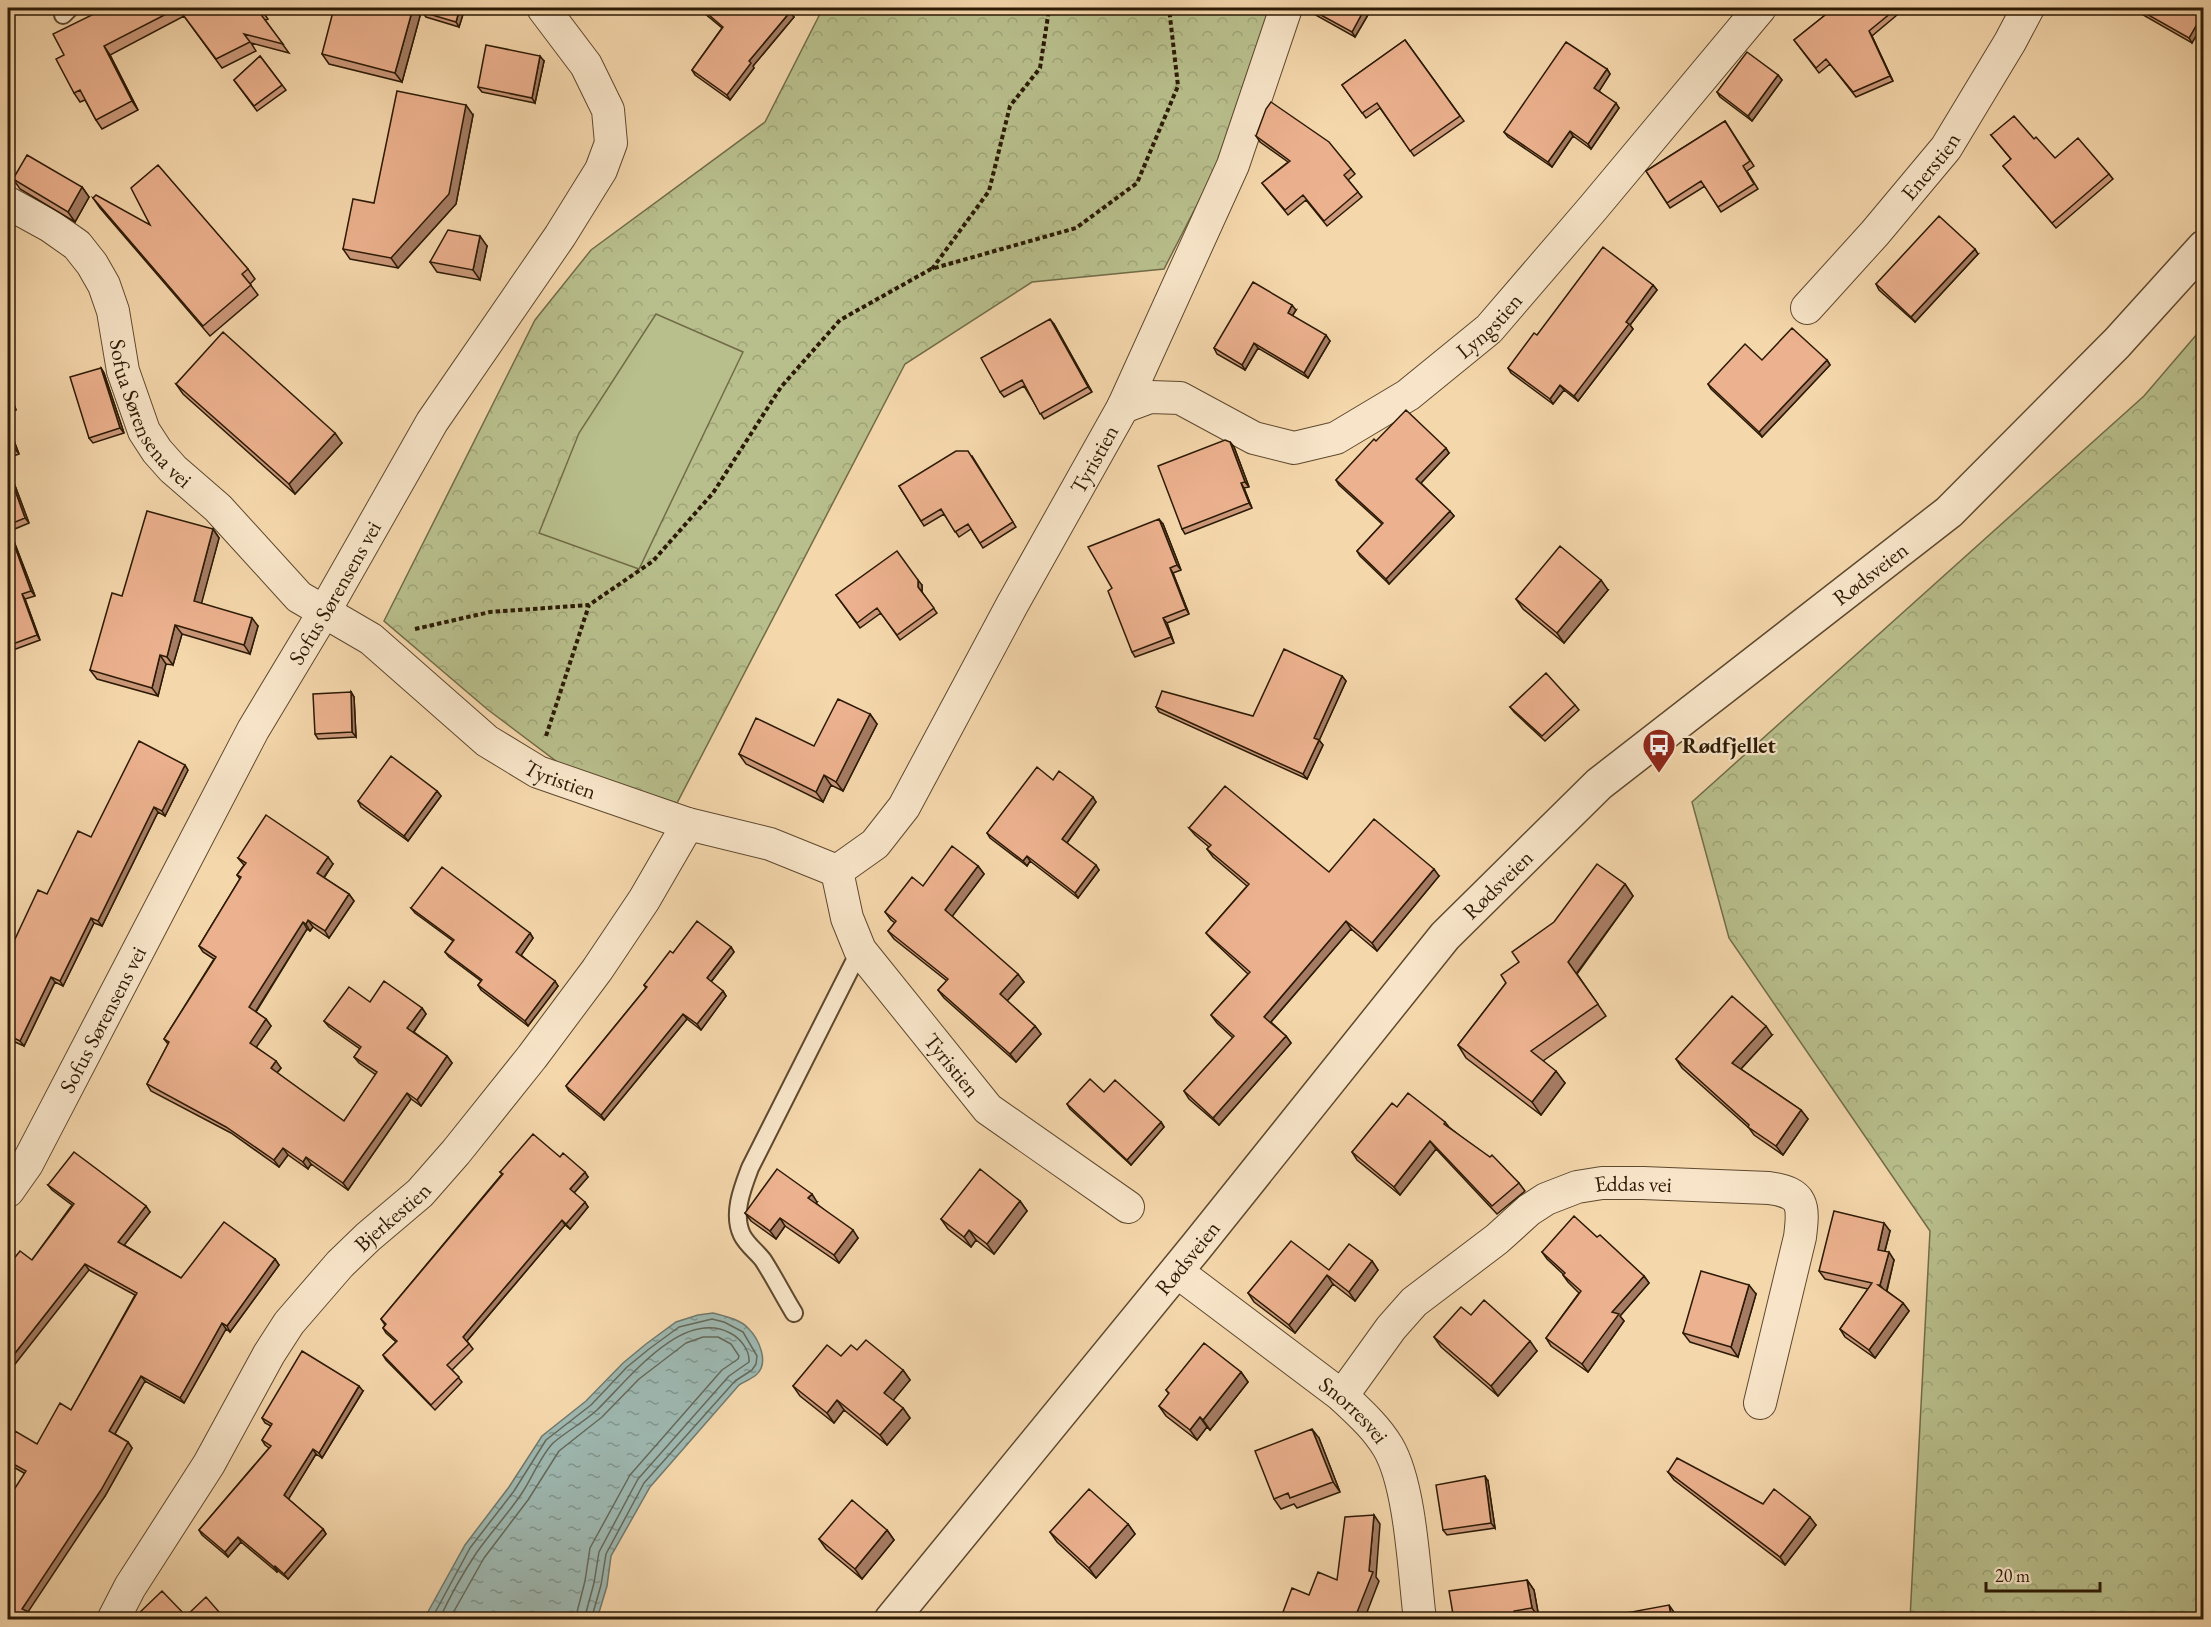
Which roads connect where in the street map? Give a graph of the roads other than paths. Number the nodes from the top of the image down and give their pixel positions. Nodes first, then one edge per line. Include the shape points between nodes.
1 (543, 8) edge
2 (1286, 8) edge
3 (1760, 8) edge
4 (2028, 8) edge
5 (8, 202) edge
6 (2204, 247) edge
7 (1807, 308) dead end
8 (1123, 407) junction
9 (324, 612) junction
10 (688, 824) junction
11 (837, 871) junction
12 (860, 950) junction
13 (8, 1191) edge
14 (1128, 1207) dead end
15 (1176, 1271) junction
16 (794, 1313) dead end
17 (1342, 1396) junction
18 (1760, 1403) dead end
19 (113, 1620) edge
20 (891, 1620) edge
21 (1420, 1620) edge

1 - 9 street, Sofus Sørensens vei via 586,64 608,110 611,142 601,170 432,422
2 - 8 street, Tyristien via 1233,165
3 - 8 street, Lyngstien via 1489,329 1408,395 1336,438 1294,448 1254,438 1180,398 1150,397
4 - 7 street, Enerstien via 1946,148
5 - 9 street, Sofua Sørensena vei via 77,245 92,264 113,311 123,371 144,431 157,451 218,508 298,597
6 - 15 street, Rødsveien via 2117,343 1949,512 1599,784 1445,936
8 - 11 street, Tyristien via 904,807 875,844
9 - 10 street, Tyristien via 371,639 487,741 538,772
9 - 13 street, Sofus Sørensens vei via 253,730 27,1164
10 - 11 street, Tyristien via 770,844
10 - 19 street, Bjerkestien via 644,900 532,1057 420,1193 340,1264 289,1323 209,1464
11 - 12 street, Tyristien via 847,918
12 - 14 street, Tyristien via 988,1109
12 - 16 lane via 743,1186 738,1218 743,1236 762,1259
15 - 17 street, Snorresvei
15 - 20 street, Rødsveien
17 - 18 street, Eddas vei via 1414,1302 1529,1210 1546,1198 1577,1187 1643,1183 1769,1188 1794,1194 1800,1202 1800,1237
17 - 21 street, Snorresvei via 1378,1433 1397,1468

